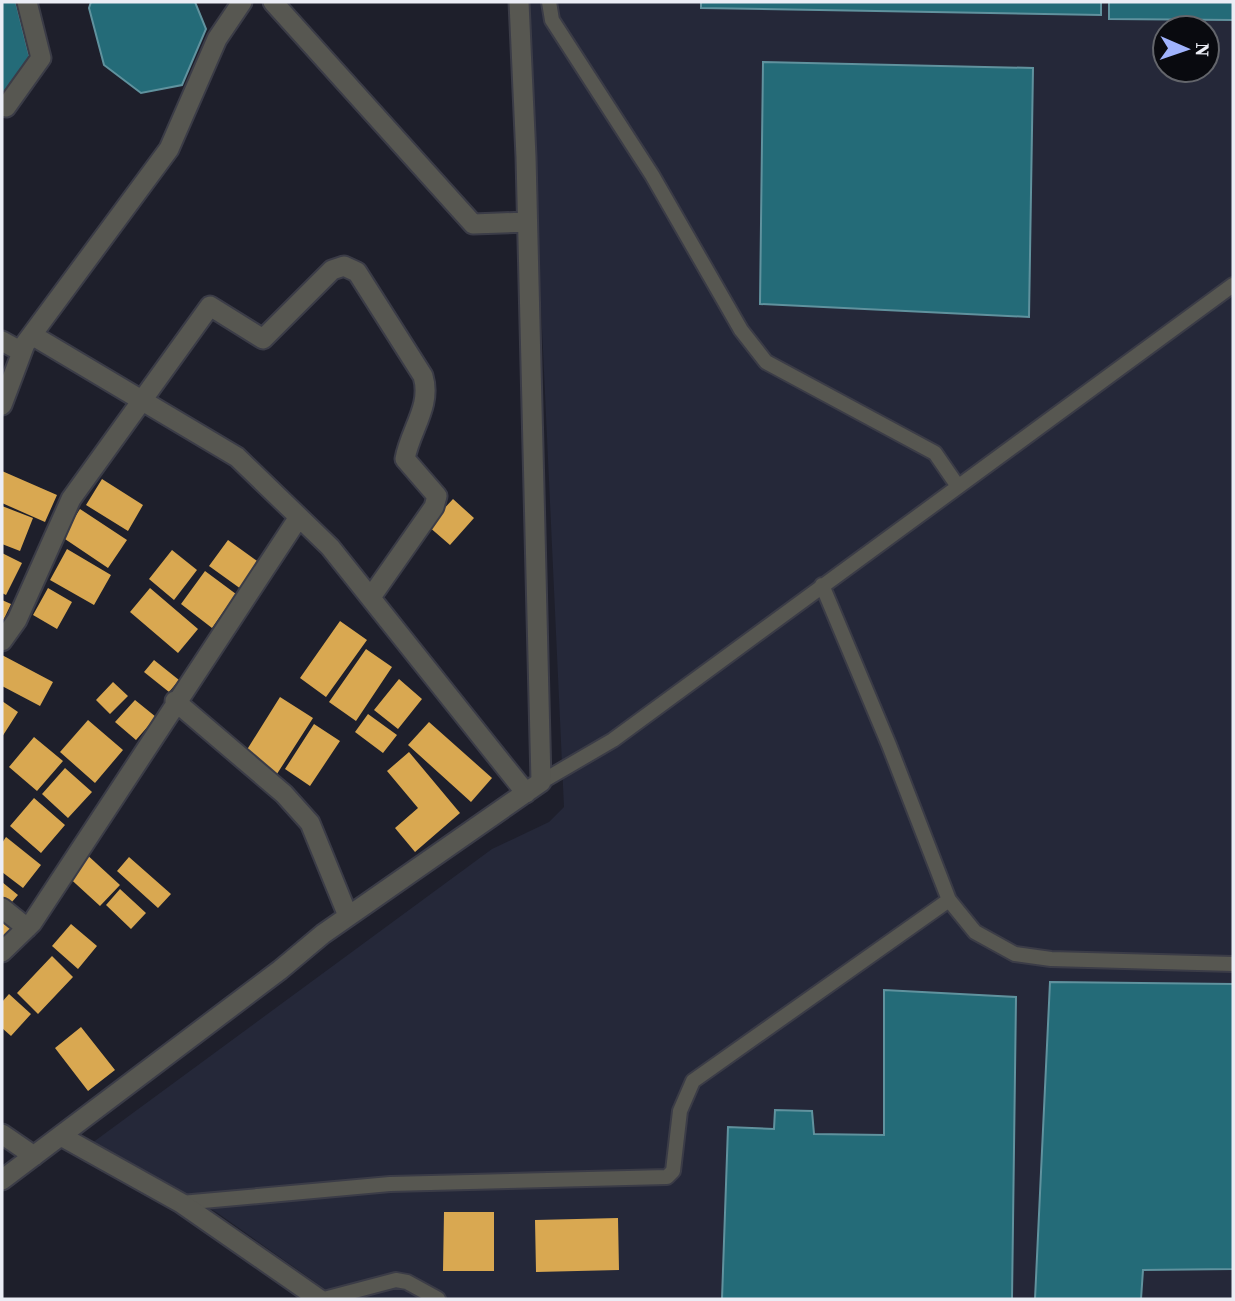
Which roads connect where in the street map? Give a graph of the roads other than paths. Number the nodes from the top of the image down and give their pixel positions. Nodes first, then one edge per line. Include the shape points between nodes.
1 (27, 2) edge
2 (242, 2) edge
3 (273, 2) edge
4 (519, 2) edge
5 (549, 2) edge
6 (2, 104) edge
7 (527, 222) junction
8 (1233, 285) edge
9 (2, 341) edge
10 (27, 343) junction
11 (143, 401) junction
12 (2, 405) edge
13 (957, 485) junction
14 (299, 517) junction
15 (822, 585) junction
16 (371, 597) junction
17 (2, 642) edge
18 (175, 701) junction
19 (533, 788) junction
20 (949, 900) junction
21 (2, 908) edge
22 (348, 916) junction
23 (27, 928) junction
24 (2, 952) edge
25 (1233, 964) edge
26 (2, 1134) edge
27 (61, 1136) junction
28 (34, 1156) junction
29 (2, 1180) edge
30 (181, 1203) junction
31 (322, 1299) edge
32 (438, 1299) edge

1 - 6 street via 41,58 6,107
2 - 10 street via 217,39 169,149
3 - 7 street via 473,224
4 - 7 street
5 - 13 lane via 558,30 652,175 741,330 766,362 936,453
7 - 19 street
8 - 13 lane
9 - 10 street
10 - 11 street
10 - 12 street
11 - 14 street via 237,457
11 - 16 street via 210,306 263,339 332,270 344,266 357,272 423,376 425,402 405,459 437,496 434,507
11 - 17 street via 71,499 17,620
13 - 15 lane
14 - 16 street
14 - 18 street
15 - 19 lane via 613,740
15 - 20 lane
16 - 19 street
18 - 22 street via 284,794 310,823
18 - 23 street
19 - 22 street
20 - 25 lane via 975,932 1015,954
20 - 30 lane via 693,1081 680,1111 673,1171 667,1177 390,1184
21 - 23 street
22 - 27 street
23 - 24 street
26 - 28 street
27 - 28 street
27 - 30 street
28 - 29 street
30 - 31 street
31 - 32 lane via 396,1280

